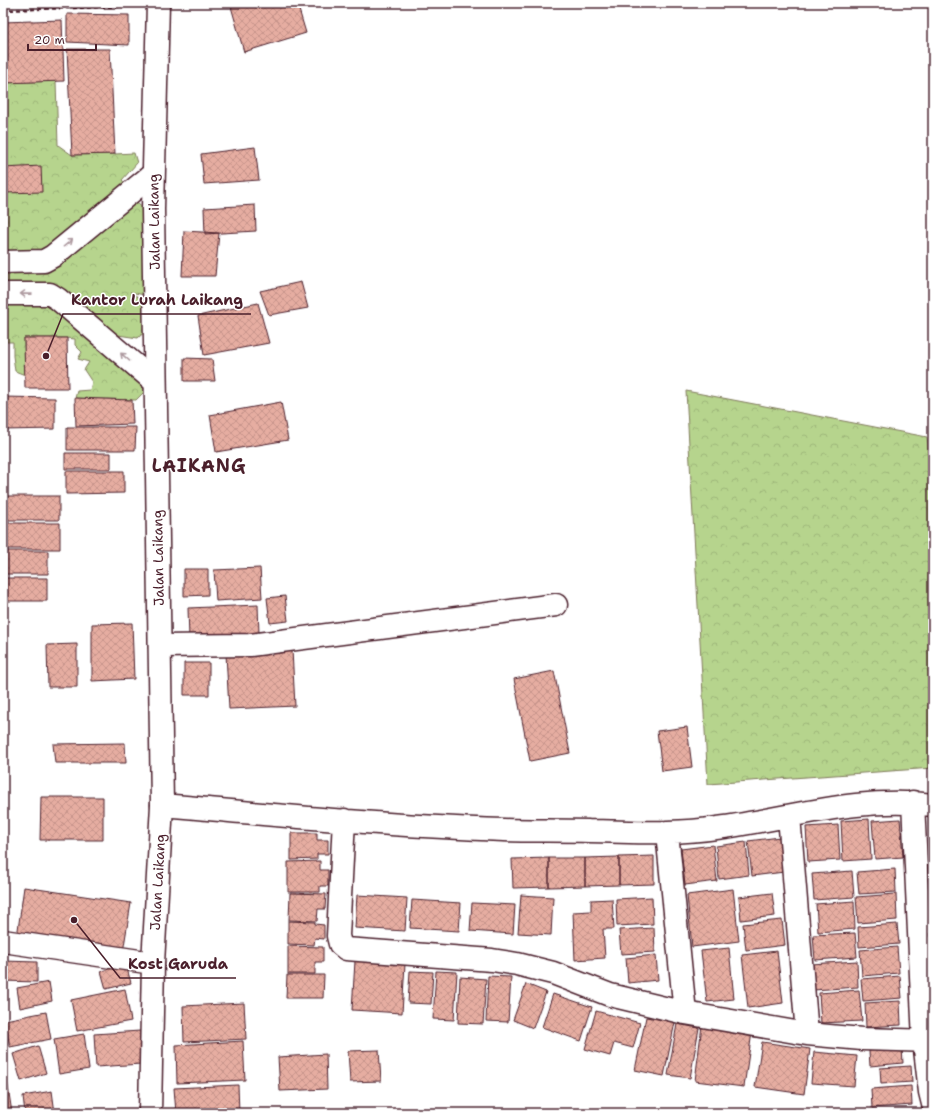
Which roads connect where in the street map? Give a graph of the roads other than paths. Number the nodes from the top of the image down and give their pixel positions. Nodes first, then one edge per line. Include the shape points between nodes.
1 (158, 4) edge
2 (153, 174) junction
3 (3, 262) edge
4 (3, 294) edge
5 (155, 382) junction
6 (556, 605) dead end
7 (160, 646) junction
8 (923, 803) edge
9 (162, 805) junction
10 (789, 816) junction
11 (344, 820) junction
12 (667, 832) junction
13 (3, 941) edge
14 (153, 963) junction
15 (685, 1013) junction
16 (807, 1034) junction
17 (928, 1041) edge
18 (933, 1104) edge
19 (150, 1113) edge

1 - 2 street, Jalan Laikang
3 -> 2 street via 44,261 53,256
2 - 5 street, Jalan Laikang
5 -> 4 street via 50,294
5 - 7 street, Jalan Laikang
6 - 7 street via 250,645
7 - 9 street, Jalan Laikang
8 - 10 street via 867,804
8 - 17 street
9 - 11 street
9 - 14 street, Jalan Laikang
10 - 12 street via 709,830
10 - 16 street
11 - 12 street via 504,830
11 - 15 street via 338,936 340,944 346,949 517,964 553,973 610,995
12 - 15 street
13 - 14 street
14 - 19 street, Jalan Laikang
15 - 16 street
16 - 17 street via 862,1040
17 - 18 street via 930,1092

